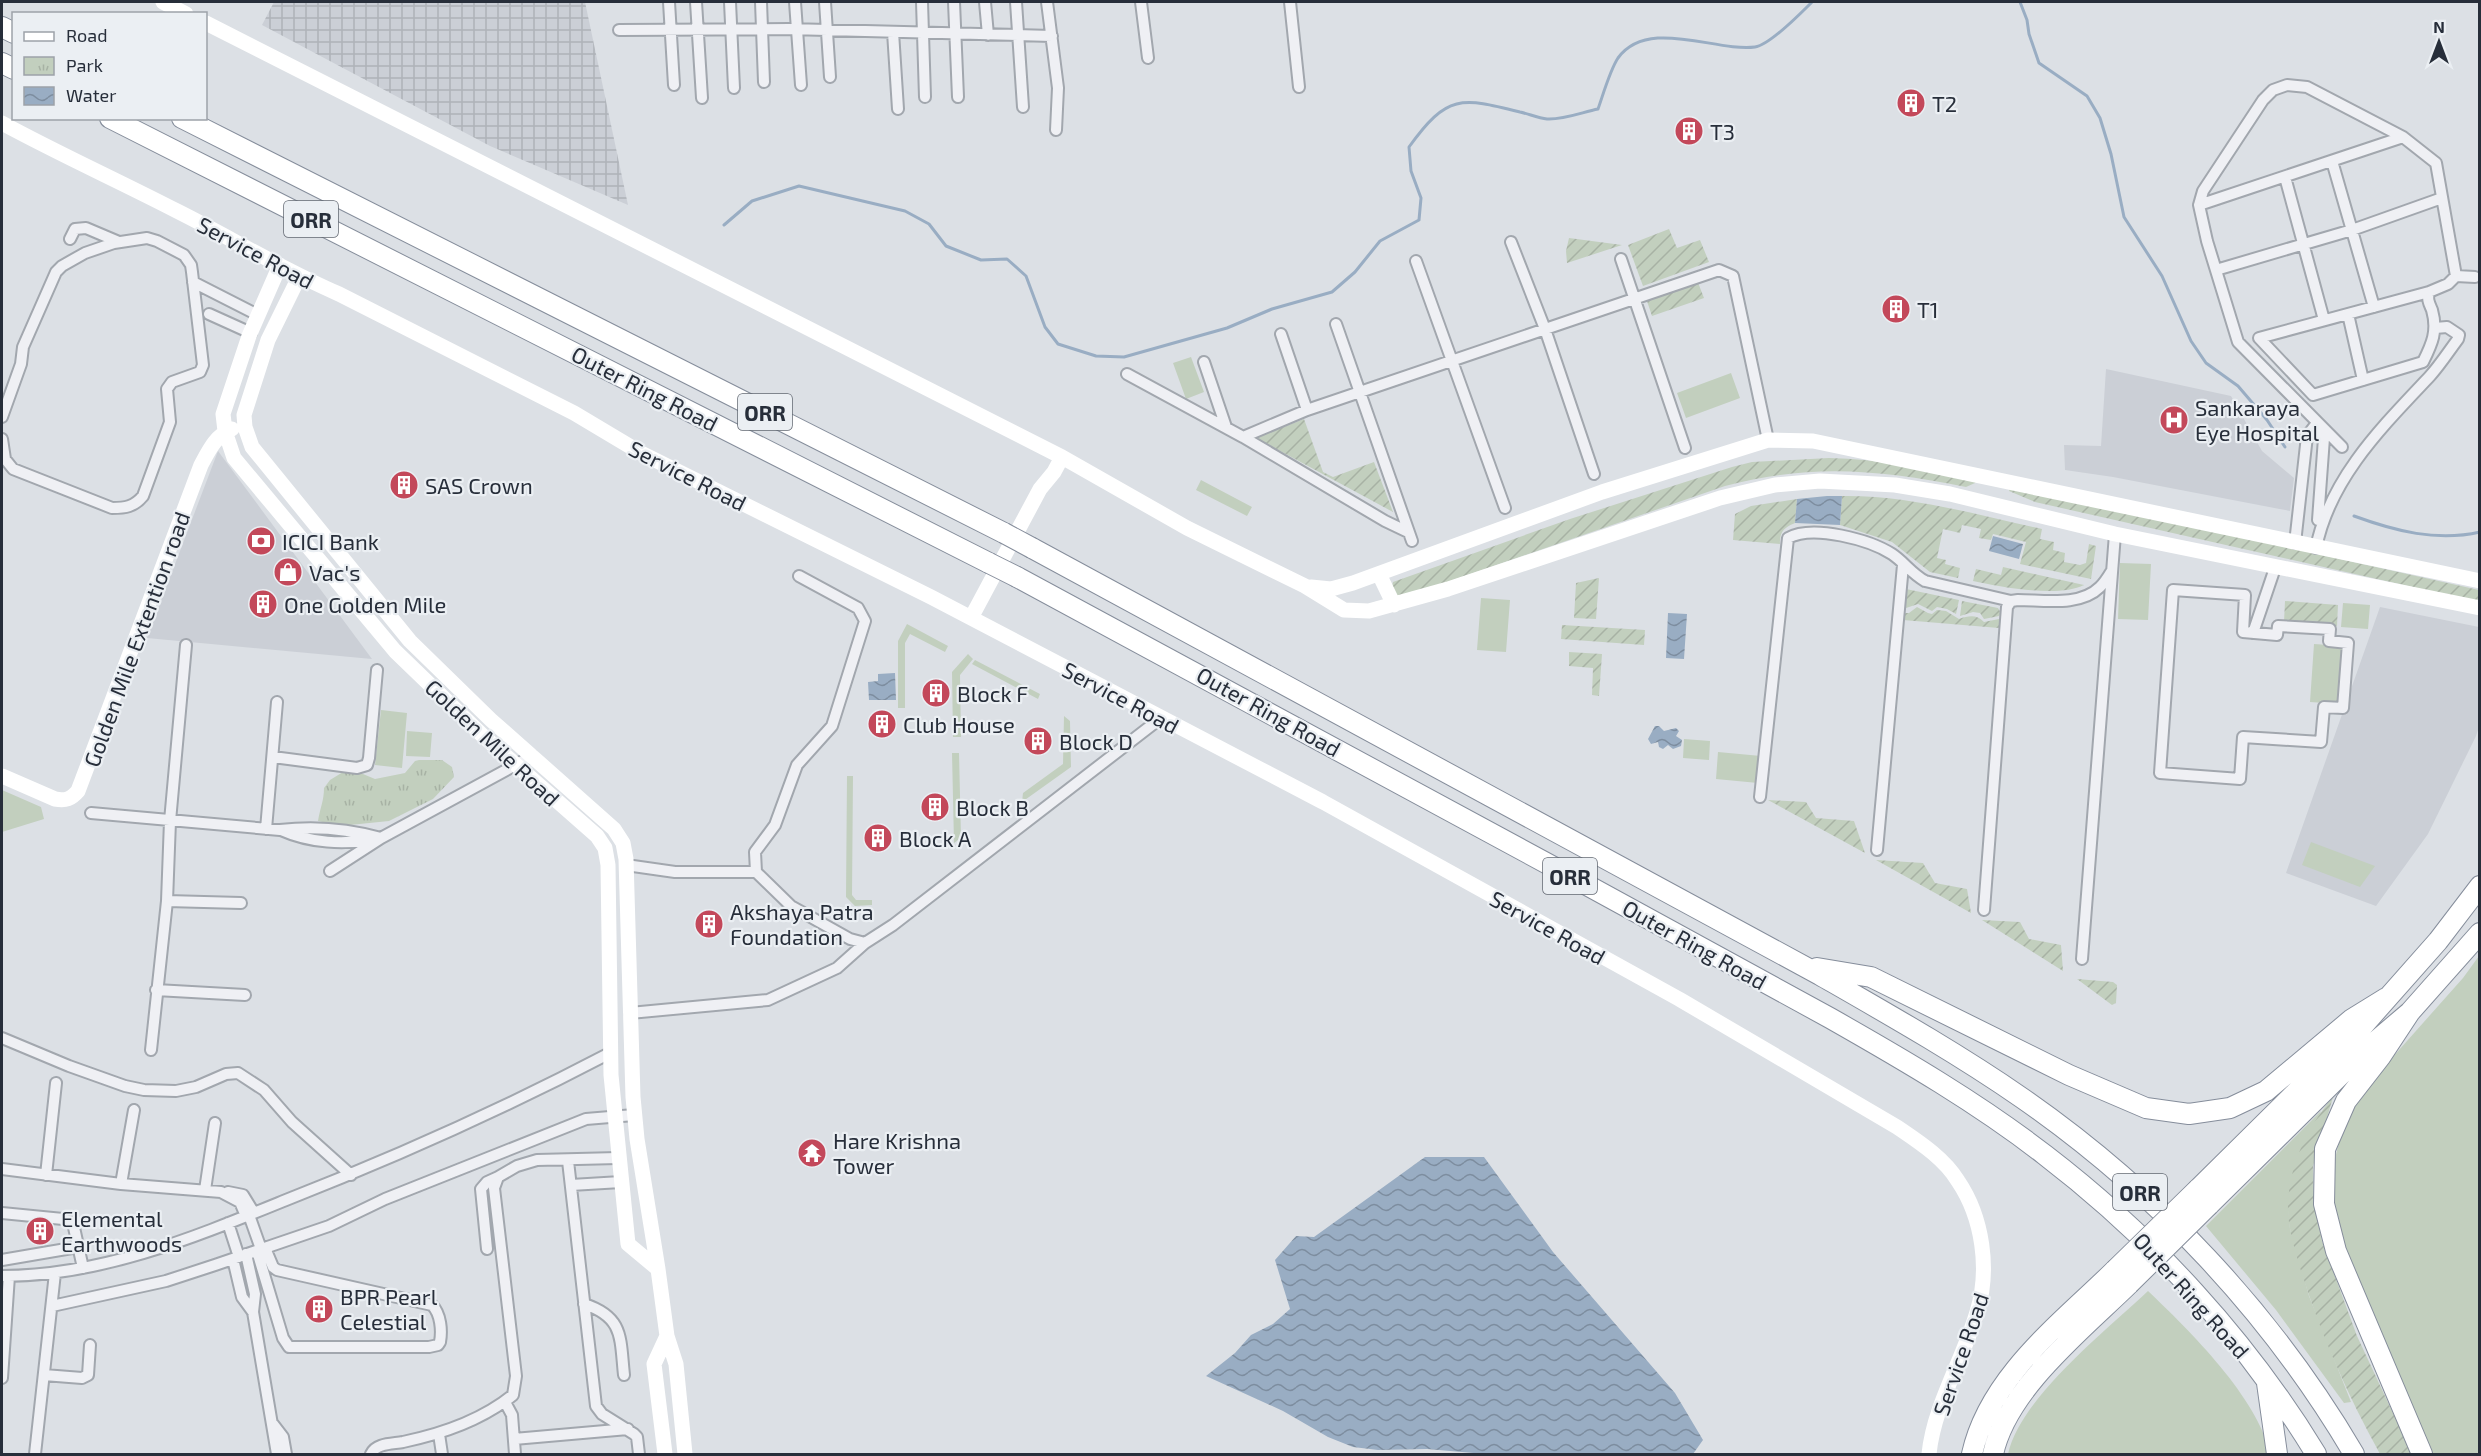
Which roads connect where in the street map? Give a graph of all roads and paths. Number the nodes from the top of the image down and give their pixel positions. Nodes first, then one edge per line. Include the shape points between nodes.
1 (163, 2) edge
2 (669, 2) edge
3 (696, 2) edge
4 (730, 2) edge
5 (761, 2) edge
6 (795, 2) edge
7 (825, 2) edge
8 (922, 2) edge
9 (954, 2) edge
10 (986, 2) edge
11 (1016, 2) edge
12 (1047, 2) edge
13 (1141, 2) edge
14 (1290, 2) edge
15 (182, 12) edge
16 (207, 24) edge
17 (732, 29) junction
18 (763, 29) junction
19 (798, 29) junction
20 (619, 30) dead end
21 (672, 30) junction
22 (698, 30) junction
23 (827, 30) junction
24 (893, 32) junction
25 (923, 33) junction
26 (955, 33) junction
27 (988, 35) junction
28 (1020, 35) junction
29 (1052, 36) junction
30 (1148, 58) dead end
31 (830, 77) dead end
32 (764, 82) dead end
33 (674, 85) dead end
34 (801, 85) dead end
35 (1299, 87) dead end
36 (734, 88) dead end
37 (925, 97) dead end
38 (958, 97) dead end
39 (702, 98) dead end
40 (1023, 107) dead end
41 (898, 109) dead end
42 (115, 120) edge
43 (186, 120) edge
44 (2, 123) edge
45 (1056, 130) dead end
46 (2403, 137) junction
47 (2332, 161) junction
48 (2285, 177) junction
49 (2442, 198) junction
50 (2199, 206) junction
51 (2352, 230) junction
52 (70, 239) dead end
53 (119, 242) junction
54 (1511, 242) dead end
55 (2304, 244) junction
56 (1621, 259) dead end
57 (1416, 261) dead end
58 (280, 265) junction
59 (2216, 270) junction
60 (2456, 276) junction
61 (299, 277) junction
62 (2475, 277) dead end
63 (193, 282) junction
64 (2429, 292) junction
65 (1634, 298) junction
66 (2374, 307) junction
67 (209, 314) dead end
68 (2348, 314) junction
69 (258, 315) junction
70 (2324, 320) junction
71 (1336, 324) dead end
72 (2435, 328) junction
73 (1545, 329) junction
74 (250, 333) junction
75 (1281, 334) dead end
76 (2259, 338) junction
77 (2238, 342) junction
78 (1451, 360) junction
79 (1204, 362) dead end
80 (1126, 374) dead end
81 (2363, 380) junction
82 (1361, 391) junction
83 (1307, 410) junction
84 (2, 417) edge
85 (2317, 423) junction
86 (244, 424) junction
87 (1226, 427) junction
88 (225, 431) junction
89 (1243, 437) junction
90 (2, 439) edge
91 (1768, 440) junction
92 (2306, 445) junction
93 (2323, 446) junction
94 (2342, 447) dead end
95 (1685, 448) dead end
96 (1062, 457) junction
97 (1593, 474) dead end
98 (1995, 479) junction
99 (1990, 503) junction
100 (1505, 508) dead end
101 (2115, 534) junction
102 (2295, 543) junction
103 (2314, 547) junction
104 (1904, 565) junction
105 (2275, 568) junction
106 (2111, 572) junction
107 (1378, 574) junction
108 (799, 576) dead end
109 (2480, 581) edge
110 (1305, 586) junction
111 (2011, 601) junction
112 (1394, 605) junction
113 (2480, 608) edge
114 (971, 618) junction
115 (2253, 633) junction
116 (186, 645) dead end
117 (377, 670) dead end
118 (277, 702) dead end
119 (1161, 718) junction
120 (532, 756) junction
121 (273, 757) junction
122 (516, 765) junction
123 (2, 776) edge
124 (1760, 797) dead end
125 (91, 813) dead end
126 (170, 821) junction
127 (266, 829) junction
128 (381, 838) junction
129 (1877, 850) dead end
130 (626, 865) junction
131 (330, 871) dead end
132 (756, 872) junction
133 (2480, 886) edge
134 (167, 901) junction
135 (241, 903) dead end
136 (1984, 910) dead end
137 (2480, 933) edge
138 (865, 943) junction
139 (2082, 959) dead end
140 (1802, 966) junction
141 (156, 990) junction
142 (245, 995) dead end
143 (2386, 998) junction
144 (630, 1012) junction
145 (2410, 1012) junction
146 (2, 1038) edge
147 (151, 1050) dead end
148 (610, 1053) junction
149 (56, 1083) dead end
150 (134, 1110) dead end
151 (634, 1115) junction
152 (613, 1116) junction
153 (215, 1123) dead end
154 (618, 1158) junction
155 (568, 1161) junction
156 (2, 1169) edge
157 (46, 1175) junction
158 (351, 1175) junction
159 (498, 1177) junction
160 (621, 1182) junction
161 (122, 1184) junction
162 (571, 1185) junction
163 (205, 1190) junction
164 (2203, 1197) junction
165 (2, 1213) edge
166 (250, 1215) junction
167 (228, 1223) junction
168 (74, 1248) junction
169 (488, 1249) dead end
170 (250, 1253) junction
171 (2, 1260) edge
172 (79, 1269) junction
173 (275, 1269) junction
174 (658, 1269) junction
175 (55, 1273) junction
176 (264, 1273) junction
177 (5, 1276) edge
178 (584, 1304) junction
179 (52, 1306) junction
180 (667, 1336) junction
181 (90, 1345) dead end
182 (44, 1375) junction
183 (624, 1375) dead end
184 (2, 1378) edge
185 (2266, 1380) junction
186 (505, 1402) junction
187 (271, 1421) junction
188 (628, 1429) junction
189 (439, 1434) junction
190 (514, 1439) junction
191 (291, 1441) dead end
192 (35, 1455) edge
193 (277, 1455) edge
194 (286, 1455) edge
195 (293, 1455) edge
196 (370, 1455) edge
197 (442, 1455) edge
198 (515, 1455) edge
199 (639, 1455) edge
200 (665, 1455) edge
201 (685, 1455) edge
202 (1929, 1455) edge
203 (1972, 1455) edge
204 (1993, 1455) edge
205 (2277, 1455) edge
206 (2316, 1455) edge
207 (2354, 1455) edge
208 (2422, 1455) edge

1 - 15 main road
2 - 21 street
3 - 22 street
4 - 17 street
5 - 18 street
6 - 19 street
7 - 23 street
8 - 25 street
9 - 26 street
10 - 27 street
11 - 28 street
12 - 29 street
13 - 30 street
14 - 35 street
16 - 96 main road
17 - 18 street
17 - 22 street
17 - 36 street
18 - 19 street
18 - 32 street
19 - 23 street
19 - 34 street
20 - 21 street
21 - 22 street
21 - 33 street
22 - 39 street
23 - 24 street
23 - 31 street
24 - 25 street
24 - 41 street
25 - 26 street
25 - 37 street
26 - 27 street
26 - 38 street
27 - 28 street
28 - 29 street
28 - 40 street
29 - 45 street via 1058,88
42 - 185 highway, Outer Ring Road / ORR, bridge via 989,562 1218,683 1896,1056 2043,1153 2140,1236 2199,1297
43 - 140 highway, Outer Ring Road / ORR, bridge via 1032,548
44 - 58 main road, Service Road
46 - 47 street
46 - 49 street via 2436,163
46 - 50 street via 2307,87 2287,85 2273,90 2263,100 2203,191
47 - 48 street
47 - 51 street
48 - 50 street
48 - 55 street
49 - 51 street
49 - 60 street
50 - 59 street
51 - 55 street
51 - 66 street
52 - 53 street via 75,230 83,228
53 - 63 street via 141,238 157,241 188,259
53 - 84 street via 85,253 56,272 22,347 21,364
54 - 73 street
55 - 59 street
55 - 70 street
56 - 65 street
57 - 78 street
58 - 61 main road, Service Road
58 - 69 main road, Golden Mile Road
59 - 77 street
60 - 62 street
60 - 64 street
61 - 86 main road via 268,340 243,416
61 - 114 main road, Service Road via 574,413 641,453
63 - 69 street
63 - 90 street via 203,365 200,372 172,382 167,389 170,422 137,503 112,508 13,469 5,459
64 - 66 street
64 - 72 street via 2427,299
65 - 73 street
65 - 91 street via 1719,270 1733,276
65 - 95 street
66 - 68 street
67 - 74 street
68 - 70 street
68 - 81 street
69 - 74 main road, Golden Mile Road
70 - 76 street
71 - 82 street
72 - 81 street via 2422,362
72 - 103 street via 2447,327 2459,335 2458,339 2346,473 2330,501
73 - 78 street
73 - 97 street
74 - 88 main road, Golden Mile Road via 223,414
75 - 83 street
76 - 77 street
76 - 81 street via 2313,395
77 - 85 street
78 - 82 street
78 - 100 street
79 - 87 street
80 - 87 street
82 - 83 street
82 - 89 street via 1410,536
83 - 89 street
85 - 92 street via 2307,436
85 - 93 street
85 - 94 street
86 - 88 main road
86 - 120 main road, Golden Mile Road via 252,447 410,641
87 - 89 street
88 - 122 main road, Golden Mile Road via 234,458 395,651
88 - 123 main road, Golden Mile Extention road via 201,465 78,791 72,798 55,799
91 - 98 main road via 1812,441
91 - 107 main road via 1602,492
92 - 93 street
92 - 102 street
93 - 103 street
96 - 110 main road via 1187,528
96 - 114 main road via 1040,489
98 - 99 main road
98 - 102 main road
99 - 101 main road
99 - 112 main road via 1895,485 1820,481 1774,485 1710,501
101 - 105 main road
101 - 106 street
102 - 103 main road
103 - 109 main road
104 - 111 street via 1925,581
104 - 124 street via 1877,547 1835,535 1801,533 1788,538
104 - 129 street
105 - 113 main road
105 - 115 street
106 - 111 street via 2100,588 2077,599
106 - 139 street
107 - 110 main road via 1331,589
107 - 112 main road
108 - 132 street via 858,608 865,621 832,726 797,765 775,825 755,852
110 - 112 main road via 1344,610 1369,611
111 - 136 street via 2005,616
114 - 119 main road, Service Road
115 - 115 street via 2243,632 2245,595 2173,590 2160,773 2240,779 2243,737 2321,742 2324,707 2343,708 2348,643 2329,641 2330,629 2278,626 2277,635
116 - 126 street
117 - 121 street via 367,765 357,768
118 - 121 street
119 - 138 street
119 - 202 main road, Service Road via 1679,999 1929,1149 1958,1180 1973,1210 1985,1280 1977,1313 1944,1398
120 - 122 street
120 - 130 main road, Golden Mile Road via 614,829 622,843
121 - 127 street
122 - 128 street
122 - 148 main road, Golden Mile Road via 597,836 605,849
125 - 126 street
126 - 127 street
126 - 134 street
127 - 128 street via 340,831
128 - 131 street
130 - 132 street via 675,872
130 - 144 main road, Golden Mile Road
132 - 138 street via 791,906 850,939
133 - 143 highway via 2438,941
134 - 135 street
134 - 141 street
137 - 145 highway
138 - 144 street via 837,968 768,1000
140 - 143 highway via 1871,977 2069,1075 2146,1108 2189,1114 2230,1108 2266,1090 2352,1019
140 - 207 highway, Outer Ring Road / ORR via 1982,1072 2062,1127 2130,1183 2193,1243 2263,1323 2307,1381
141 - 142 street
141 - 147 street
143 - 164 highway
144 - 151 main road, Golden Mile Road
145 - 164 highway
145 - 208 highway via 2346,1101 2325,1149 2324,1204 2336,1251
146 - 158 street via 69,1066 144,1090 176,1091 237,1073 264,1090 292,1122
148 - 152 main road, Golden Mile Road
148 - 158 street via 508,1105
149 - 157 street
150 - 161 street
151 - 152 street
151 - 174 main road, Golden Mile Road
152 - 154 main road, Golden Mile Road
152 - 170 street via 586,1119 385,1199 329,1226
153 - 163 street
154 - 155 street
154 - 160 main road, Golden Mile Road
155 - 159 street via 537,1160
155 - 162 street
156 - 157 street
157 - 161 street
158 - 166 street
159 - 169 street via 481,1189
159 - 186 street via 494,1188 516,1376 513,1395
160 - 162 street
160 - 174 main road, Golden Mile Road via 628,1244
161 - 163 street
162 - 178 street
163 - 166 street via 221,1192 240,1202
164 - 203 highway, bridge via 2115,1270 2029,1355 1996,1394 1977,1431
164 - 204 highway, bridge via 2129,1284 2013,1404
165 - 168 street via 69,1220 73,1223
166 - 167 street
166 - 170 street
167 - 170 street
167 - 172 street via 105,1265
168 - 171 street
168 - 172 street
170 - 173 street
170 - 176 street
170 - 179 street via 166,1281
170 - 187 street via 242,1297 253,1311
172 - 175 street
173 - 176 street
173 - 176 street via 432,1305 438,1313 440,1342 429,1347 289,1347
174 - 180 main road, Golden Mile Road
175 - 177 street
175 - 179 street
177 - 184 street
178 - 183 street via 602,1311 615,1323
178 - 188 street via 596,1406
179 - 182 street
180 - 200 main road via 654,1364
180 - 201 main road, Golden Mile Road via 675,1364
181 - 182 street via 88,1375
182 - 192 street
185 - 205 highway
185 - 206 highway, Outer Ring Road / ORR
186 - 189 street
186 - 190 street via 512,1415
187 - 193 street
187 - 194 street via 283,1437
188 - 190 street
188 - 199 street via 637,1437
189 - 196 street via 378,1447
189 - 197 street
190 - 198 street
191 - 195 street

